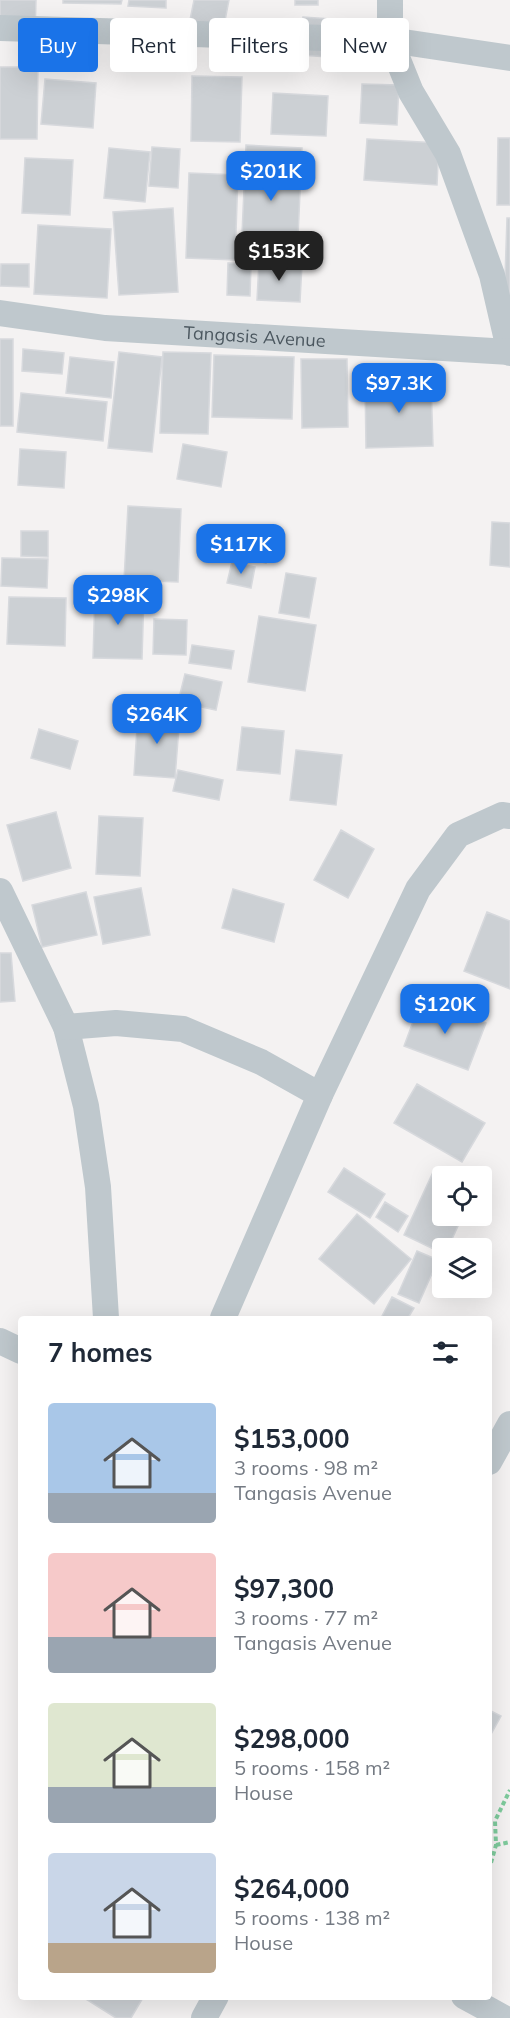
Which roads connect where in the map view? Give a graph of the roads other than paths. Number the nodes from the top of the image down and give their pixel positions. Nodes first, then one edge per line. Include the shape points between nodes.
1 (390, 0) edge
2 (390, 18) edge
3 (0, 28) edge
4 (321, 38) edge
5 (409, 43) edge
6 (510, 58) edge
7 (403, 72) edge
8 (0, 313) edge
9 (510, 352) edge
10 (510, 816) edge
11 (0, 891) edge
12 (66, 1027) junction
13 (320, 1095) junction
14 (106, 1316) edge
15 (224, 1316) edge
16 (0, 1341) edge
17 (18, 1350) edge
18 (510, 1424) edge
19 (492, 1457) edge
20 (214, 2000) edge
21 (471, 2000) edge
22 (204, 2018) edge
23 (504, 2018) edge

1 - 2 street
3 - 4 street
5 - 6 street
7 - 9 street via 448,154 492,275
8 - 9 street, Tangasis Avenue via 105,328
10 - 13 street via 502,815 458,835 418,889
11 - 12 street
12 - 13 street via 116,1023 183,1029 261,1062
12 - 14 street via 86,1106 98,1187
13 - 15 street
16 - 17 street
18 - 19 street
20 - 22 street
21 - 23 street

